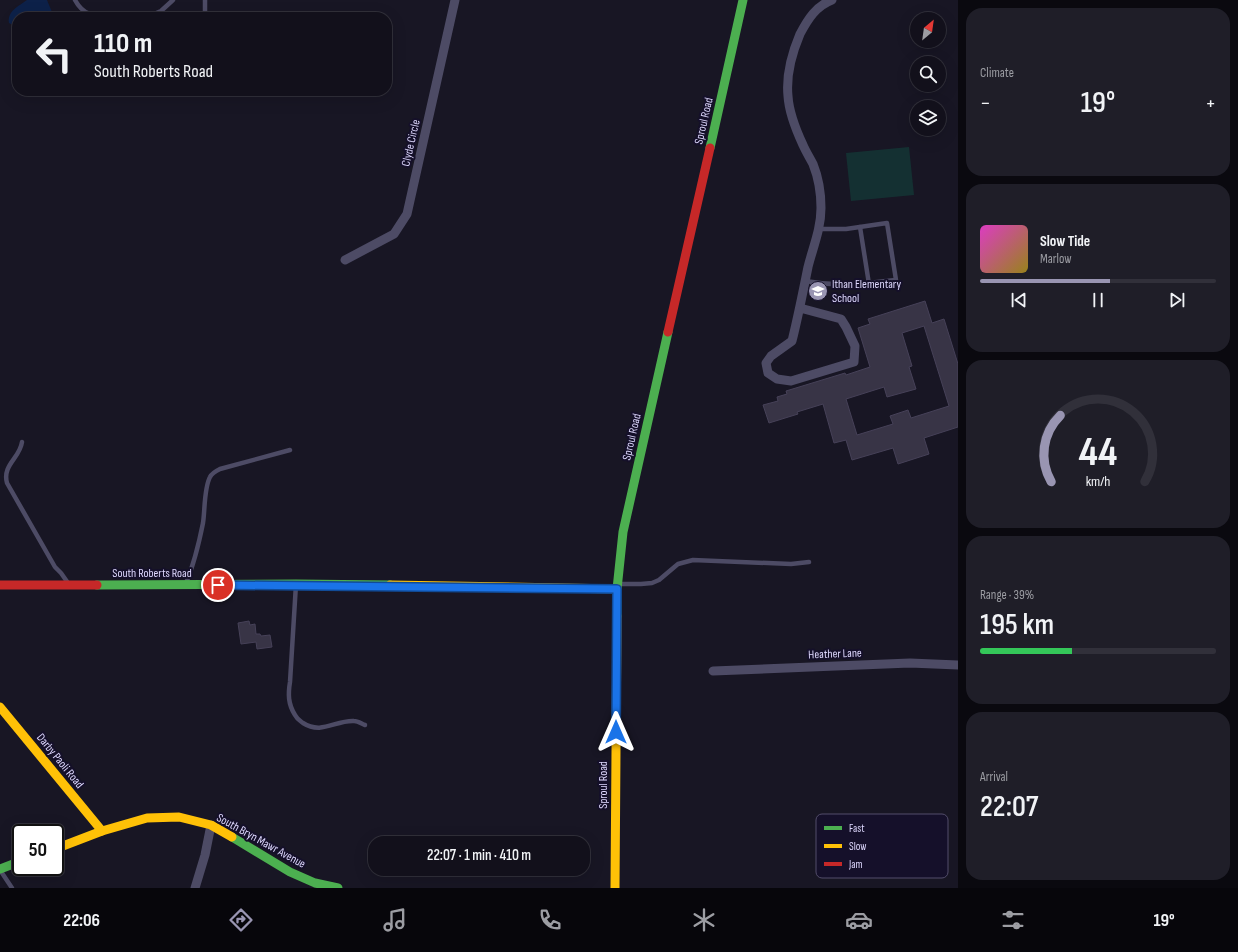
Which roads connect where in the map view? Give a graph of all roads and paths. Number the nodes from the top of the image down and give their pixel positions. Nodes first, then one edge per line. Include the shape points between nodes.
1 (75, 0) edge
2 (174, 0) edge
3 (204, 0) edge
4 (455, 0) edge
5 (743, 0) edge
6 (832, 0) edge
7 (84, 12) edge
8 (159, 12) edge
9 (205, 12) edge
10 (860, 227) junction
11 (819, 229) junction
12 (345, 260) dead end
13 (805, 281) junction
14 (869, 284) junction
15 (800, 308) junction
16 (22, 442) dead end
17 (290, 450) dead end
18 (809, 562) dead end
19 (296, 584) junction
20 (0, 585) edge
21 (69, 585) junction
22 (186, 585) junction
23 (617, 586) junction
24 (958, 665) edge
25 (713, 671) dead end
26 (0, 707) edge
27 (365, 725) dead end
28 (211, 825) junction
29 (102, 831) junction
30 (64, 845) edge
31 (12, 864) edge
32 (0, 869) edge
33 (12, 888) edge
34 (195, 888) edge
35 (338, 888) edge
36 (615, 888) edge

1 - 7 lane
2 - 8 lane
3 - 9 lane
4 - 12 street, Clyde Circle via 407,214 394,234
5 - 23 main road, Sproul Road via 623,532
6 - 11 street via 814,12 803,29 792,57 788,83 793,120 819,182
10 - 11 lane
10 - 14 lane
10 - 14 lane via 887,223 896,280
11 - 13 street
13 - 14 lane via 836,285
13 - 15 street
15 - 15 street via 792,341 771,356 766,363 768,373 777,379 791,381 854,362 855,346 841,319
16 - 21 lane via 21,449 5,475 7,482 55,567
17 - 22 lane via 220,469 210,477 203,523
18 - 23 lane via 791,564 692,560 678,564 652,583
19 - 22 main road, South Roberts Road
19 - 23 main road, South Roberts Road
19 - 27 lane via 288,694 290,707 298,719 311,728 328,727 349,721
20 - 21 main road, South Roberts Road
21 - 22 main road, South Roberts Road
23 - 36 main road, Sproul Road
24 - 25 street, Heather Lane via 910,662
26 - 29 main road, Darby Paoli Road
28 - 29 main road, South Bryn Mawr Avenue via 179,817 147,818
28 - 34 street
28 - 35 main road, South Bryn Mawr Avenue via 290,872 315,883
29 - 30 main road, South Bryn Mawr Avenue
31 - 32 main road
32 - 33 lane

